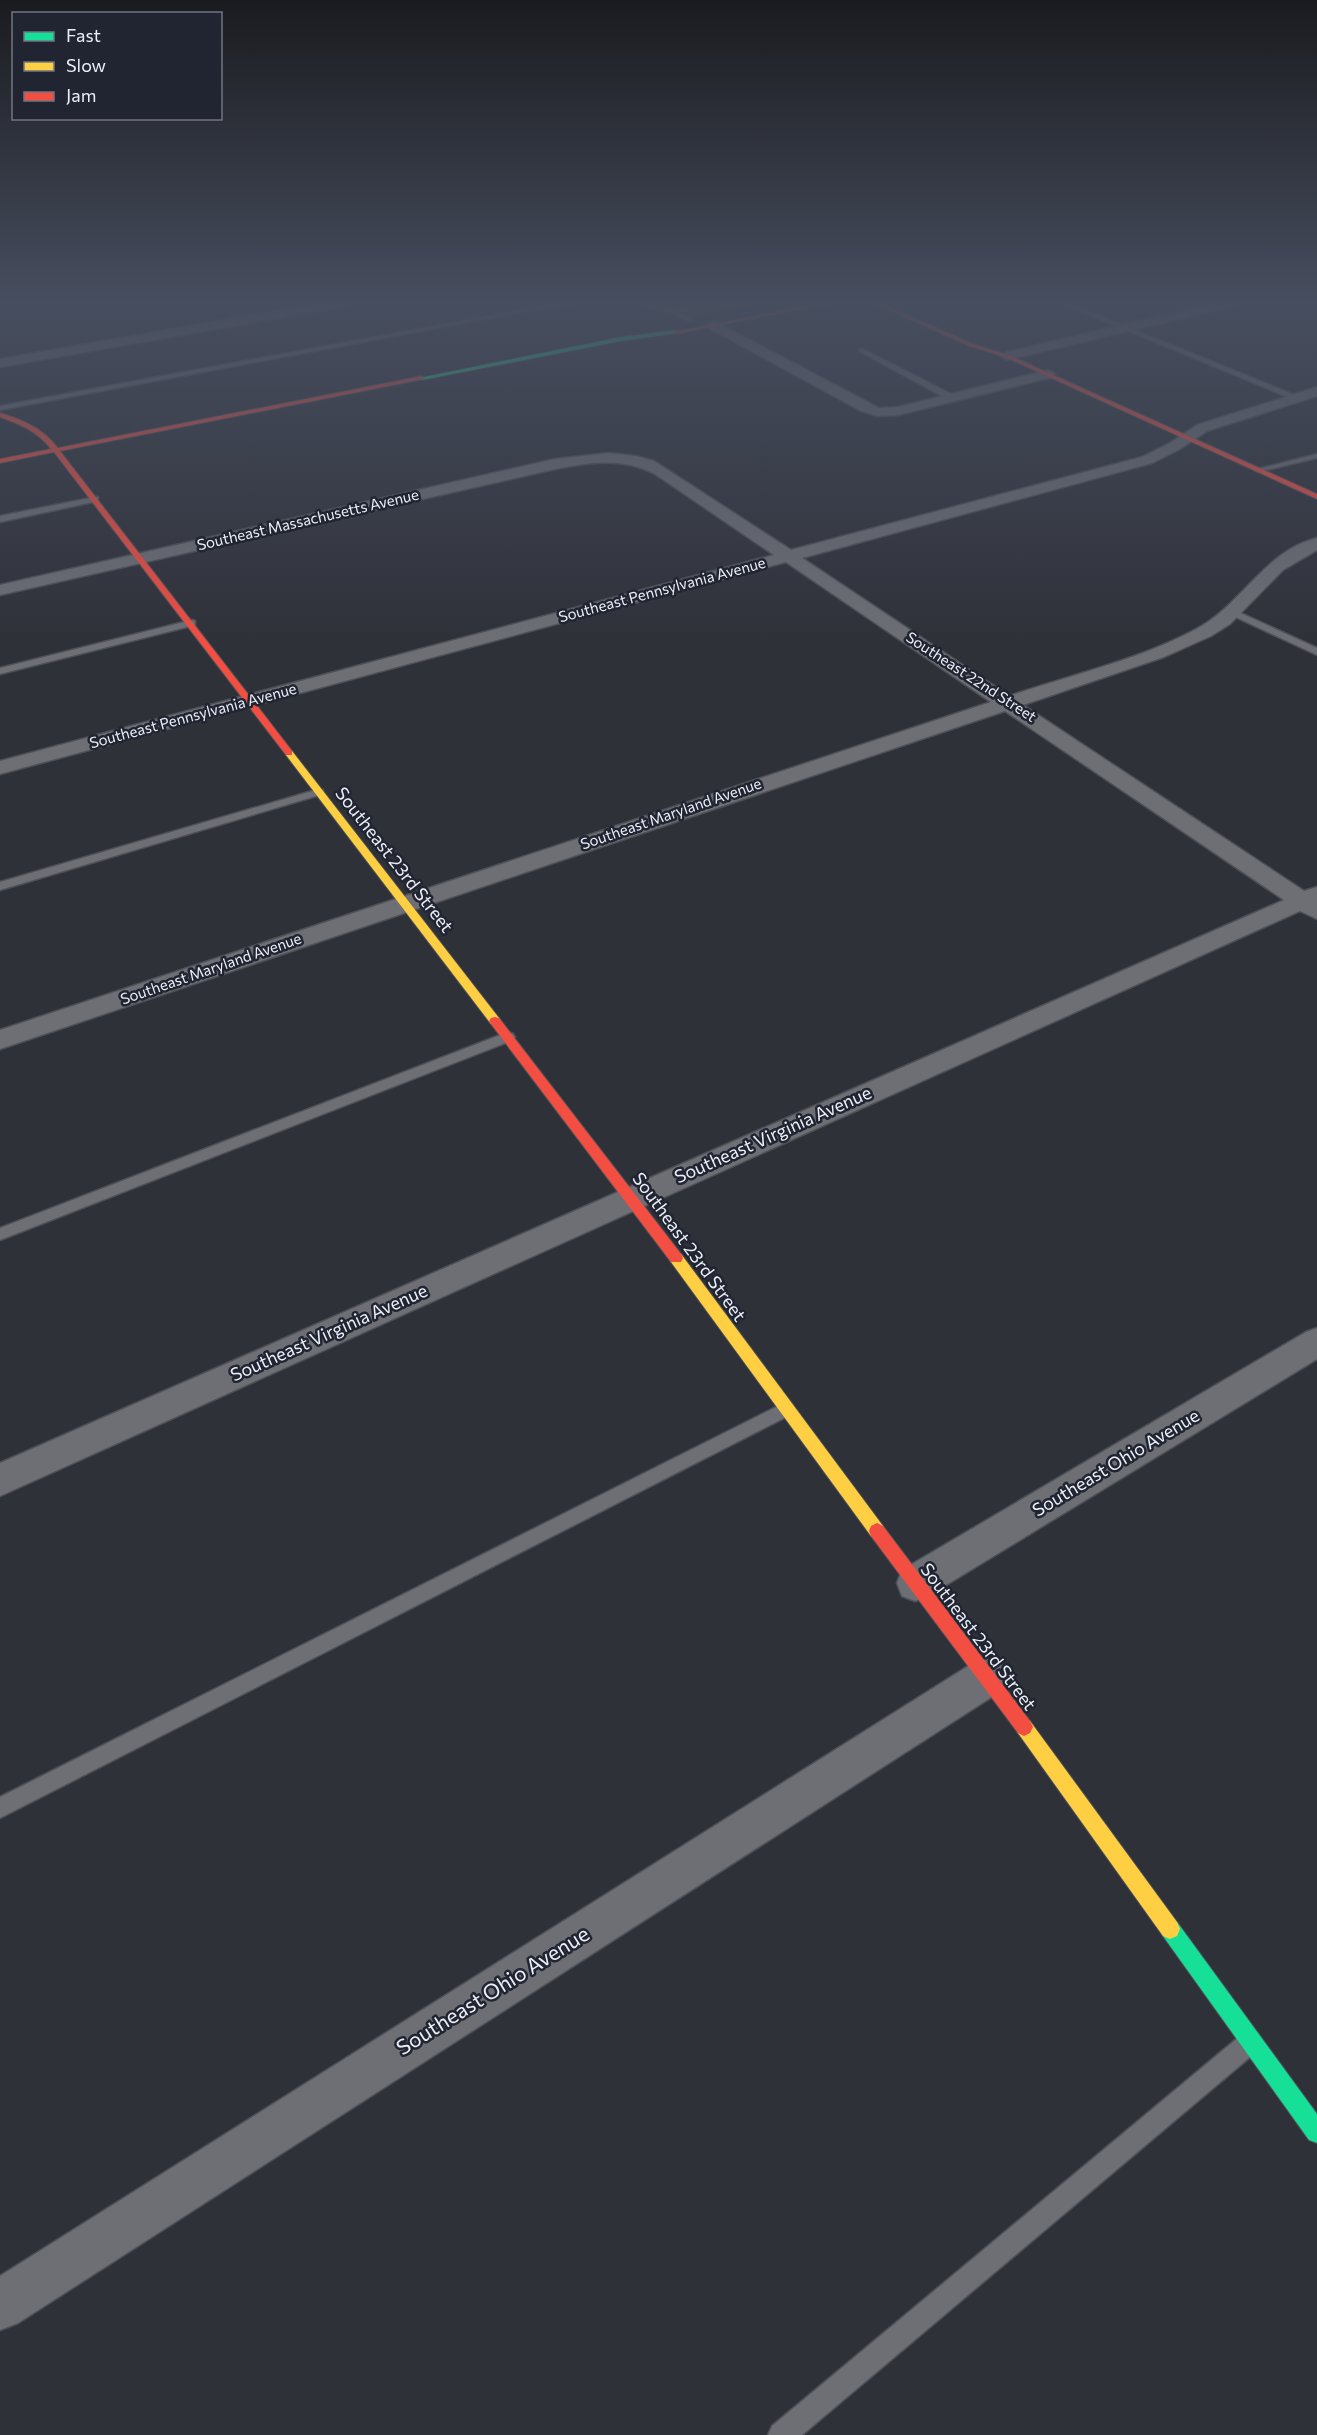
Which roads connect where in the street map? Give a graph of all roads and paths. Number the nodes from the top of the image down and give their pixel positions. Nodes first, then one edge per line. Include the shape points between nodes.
1 (0, 416) edge
2 (232, 416) edge
3 (1138, 416) edge
4 (1236, 416) edge
5 (1187, 438) junction
6 (57, 450) junction
7 (1317, 456) edge
8 (618, 458) joint
9 (0, 461) edge
10 (1258, 470) junction
11 (1317, 497) edge
12 (95, 499) junction
13 (0, 519) edge
14 (1317, 543) edge
15 (786, 556) junction
16 (141, 558) junction
17 (0, 590) edge
18 (1232, 612) junction
19 (192, 623) junction
20 (1317, 652) edge
21 (0, 671) edge
22 (250, 700) junction
23 (1008, 702) junction
24 (0, 768) edge
25 (319, 792) junction
26 (0, 886) edge
27 (1312, 902) edge
28 (405, 904) junction
29 (508, 1037) junction
30 (0, 1040) edge
31 (632, 1198) junction
32 (0, 1234) edge
33 (1317, 1342) edge
34 (786, 1409) junction
35 (0, 1480) edge
36 (915, 1583) junction
37 (987, 1677) junction
38 (0, 1808) edge
39 (1252, 2041) junction
40 (1317, 2132) edge
41 (0, 2304) edge
42 (781, 2435) edge

1 - 6 main road, Southeast 23rd Street via 34,428
2 - 6 main road
3 - 5 main road
4 - 5 street, Southeast Pennsylvania Avenue
5 - 10 main road
5 - 15 street, Southeast Pennsylvania Avenue via 1147,460
6 - 9 main road
6 - 12 main road, Southeast 23rd Street
7 - 10 lane
8 - 15 street, Southeast 22nd Street via 656,467
8 - 16 street, Southeast Massachusetts Avenue via 555,464
10 - 11 main road
12 - 13 lane
12 - 16 main road, Southeast 23rd Street
14 - 18 street, Southeast Maryland Avenue via 1276,566
15 - 22 street, Southeast Pennsylvania Avenue
15 - 23 street, Southeast 22nd Street
16 - 17 street, Southeast Massachusetts Avenue
16 - 19 main road, Southeast 23rd Street
18 - 20 lane
18 - 23 street, Southeast Maryland Avenue via 1176,646
19 - 21 lane
19 - 22 main road, Southeast 23rd Street
22 - 24 street, Southeast Pennsylvania Avenue
22 - 25 main road, Southeast 23rd Street
23 - 27 street, Southeast 22nd Street
23 - 28 street, Southeast Maryland Avenue
25 - 26 lane
25 - 28 main road, Southeast 23rd Street
27 - 31 street, Southeast Virginia Avenue
28 - 29 main road, Southeast 23rd Street
28 - 30 street, Southeast Maryland Avenue
29 - 31 main road, Southeast 23rd Street
29 - 32 lane
31 - 34 main road, Southeast 23rd Street
31 - 35 street, Southeast Virginia Avenue
33 - 36 street, Southeast Ohio Avenue
34 - 36 main road, Southeast 23rd Street
34 - 38 lane
36 - 37 main road, Southeast 23rd Street
37 - 39 main road, Southeast 23rd Street
37 - 41 street, Southeast Ohio Avenue
39 - 40 main road, Southeast 23rd Street
39 - 42 lane

